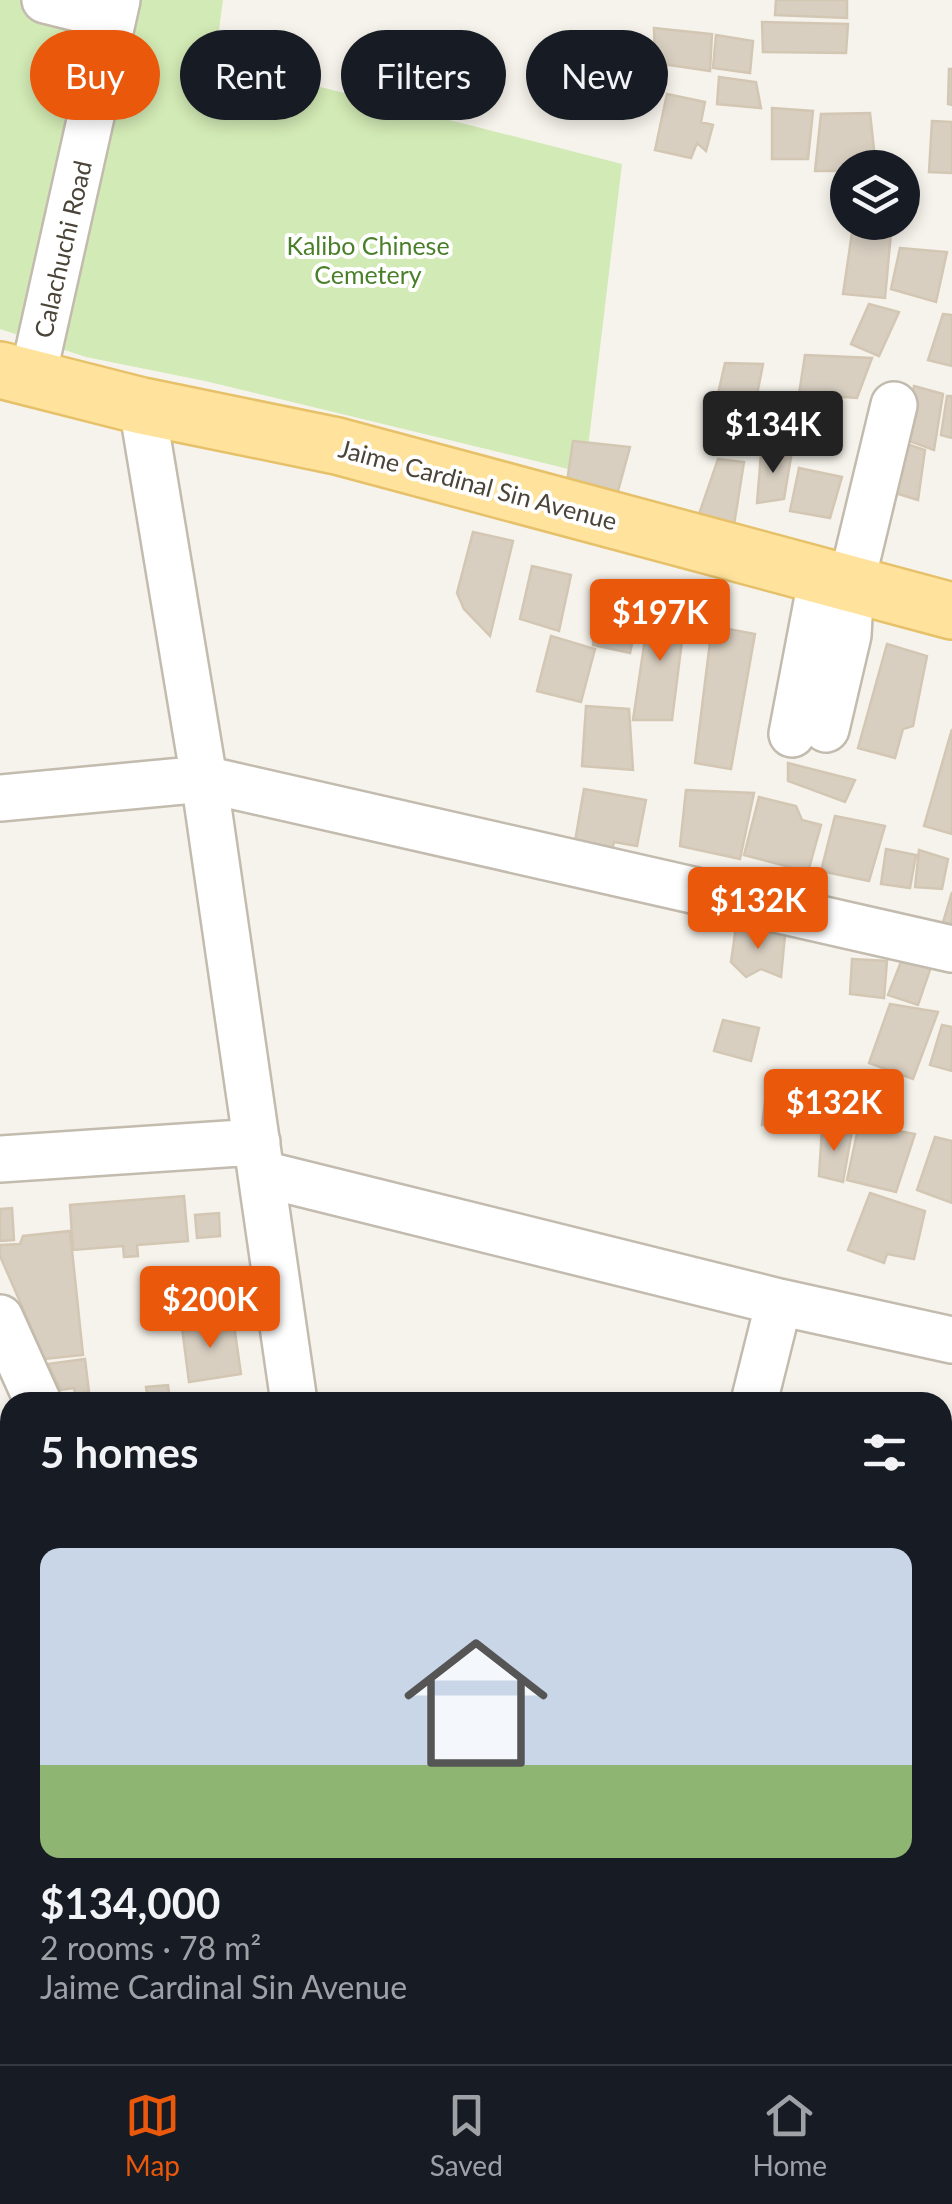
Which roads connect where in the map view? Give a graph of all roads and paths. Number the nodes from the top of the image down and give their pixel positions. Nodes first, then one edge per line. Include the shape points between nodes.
1 (45, 0) edge
2 (116, 8) edge
3 (16, 375) edge
4 (894, 405) dead end
5 (142, 406) junction
6 (836, 580) junction
7 (952, 611) edge
8 (809, 731) dead end
9 (204, 779) junction
10 (0, 798) edge
11 (952, 950) edge
12 (260, 1158) junction
13 (0, 1160) edge
14 (779, 1302) junction
15 (0, 1318) edge
16 (952, 1340) edge
17 (33, 1392) edge
18 (293, 1392) edge
19 (756, 1392) edge

1 - 2 street
2 - 3 street, Calachuchi Road
3 - 5 main road, Jaime Cardinal Sin Avenue
4 - 6 street
5 - 6 main road, Jaime Cardinal Sin Avenue via 337,446
5 - 9 street
6 - 7 main road, Jaime Cardinal Sin Avenue
6 - 8 street
9 - 10 street
9 - 11 street
9 - 12 street
12 - 13 street
12 - 14 street
12 - 18 street
14 - 16 street
14 - 19 street
15 - 17 street

